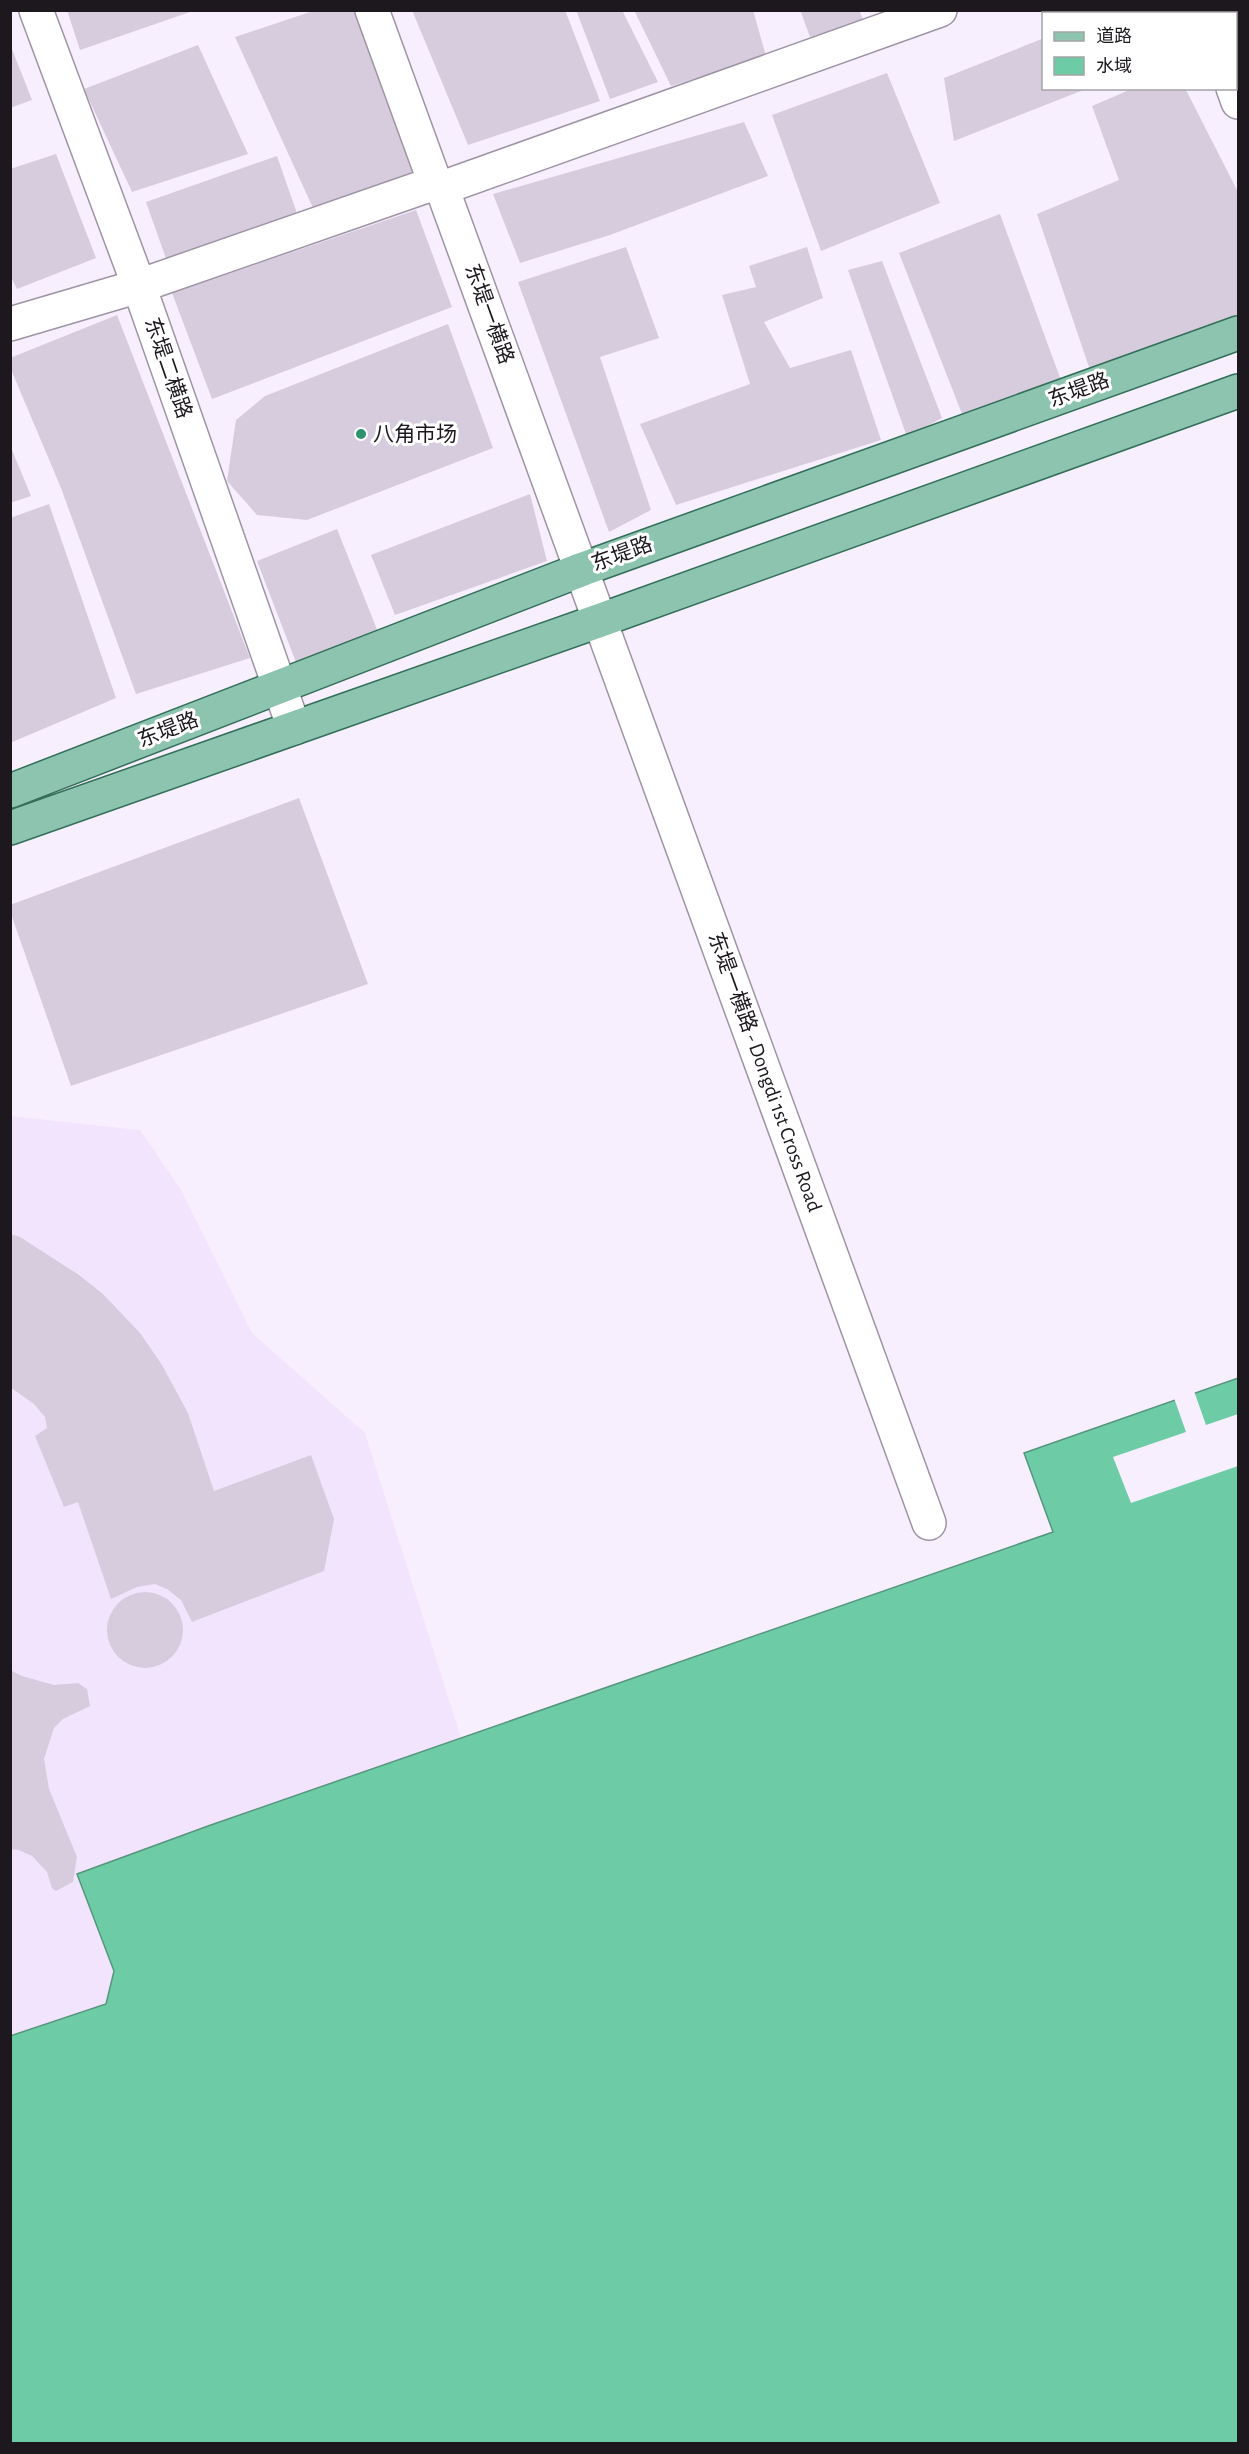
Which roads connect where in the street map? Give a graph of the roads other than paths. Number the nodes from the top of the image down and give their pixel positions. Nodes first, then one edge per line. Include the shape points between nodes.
1 (36, 10) edge
2 (372, 10) edge
3 (940, 10) edge
4 (888, 19) edge
5 (438, 185) junction
6 (139, 286) junction
7 (10, 324) edge
8 (1239, 333) edge
9 (1239, 391) edge
10 (583, 568) junction
11 (601, 620) junction
12 (280, 687) junction
13 (294, 728) junction
14 (10, 791) edge
15 (10, 828) edge
16 (929, 1523) dead end

1 - 6 street, 东堤二横路
2 - 5 street, 东堤一横路
3 - 4 street
4 - 5 street
5 - 6 street
5 - 10 street, 东堤一横路
6 - 7 street
6 - 12 street, 东堤二横路
8 - 10 main road, 东堤路
9 - 11 main road, 东堤路
10 - 11 street, 东堤一横路
10 - 12 main road, 东堤路
11 - 13 main road, 东堤路
11 - 16 street, 东堤一横路 - Dongdi 1st Cross Road
12 - 13 street, 东堤二横路
12 - 14 main road, 东堤路
13 - 15 main road, 东堤路

